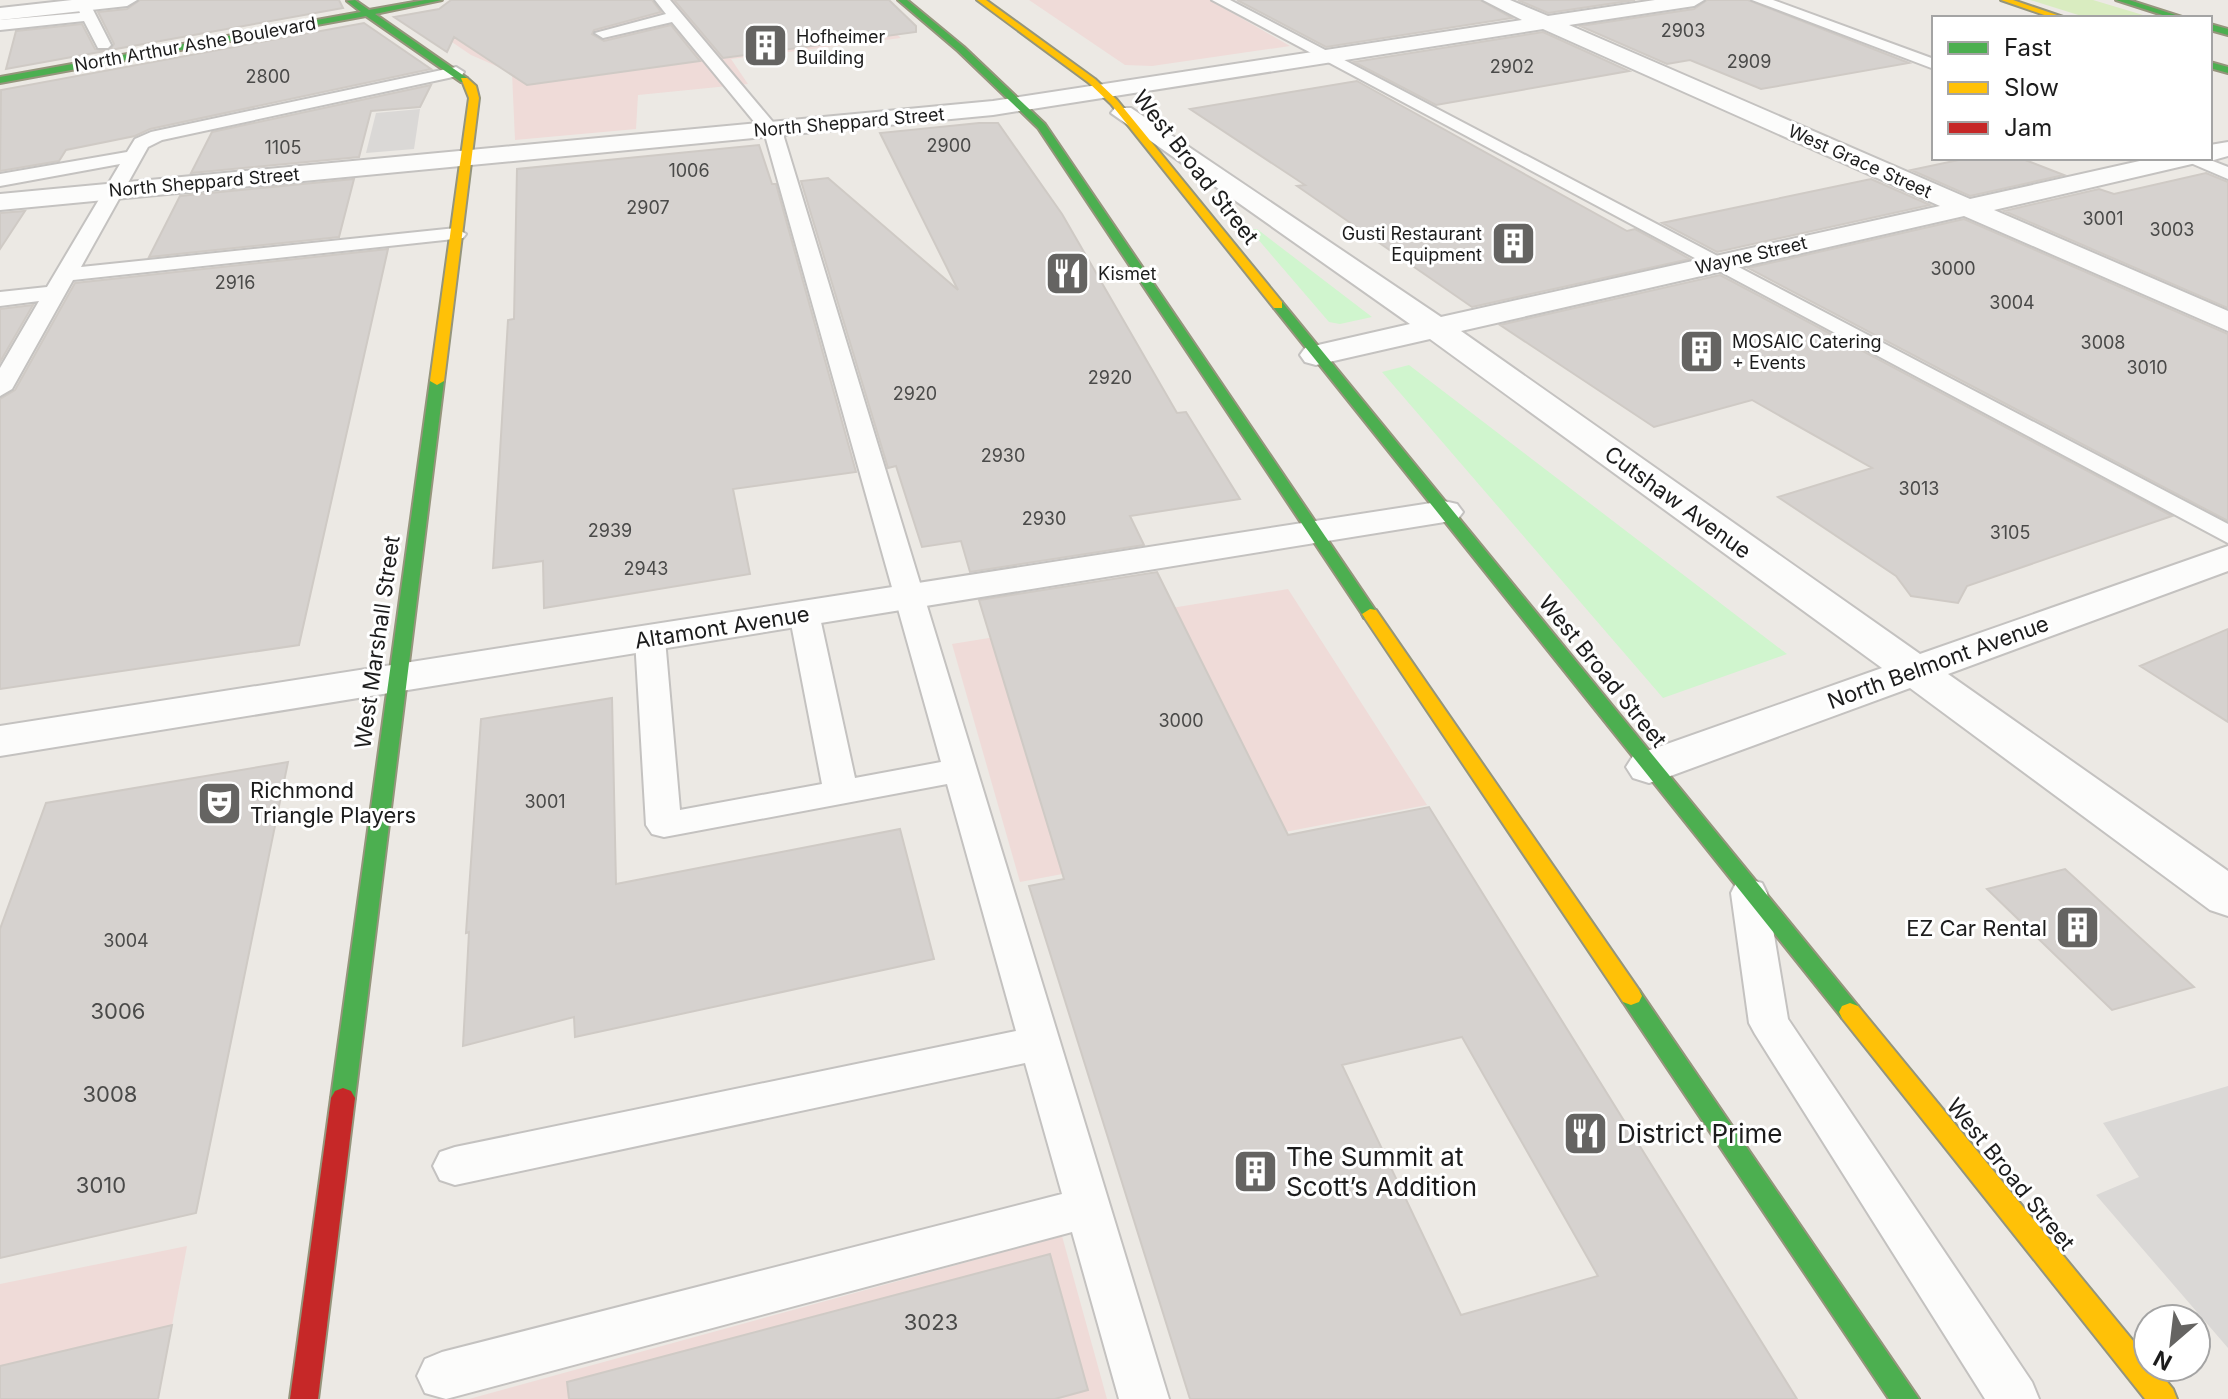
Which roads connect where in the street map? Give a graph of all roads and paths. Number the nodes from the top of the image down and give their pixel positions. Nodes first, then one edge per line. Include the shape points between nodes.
1 (127, 0) edge
2 (438, 0) edge
3 (662, 0) edge
4 (902, 0) edge
5 (981, 0) edge
6 (1219, 0) edge
7 (1493, 0) edge
8 (1694, 0) edge
9 (1759, 0) edge
10 (2005, 0) edge
11 (2120, 0) edge
12 (359, 5) edge
13 (87, 10) junction
14 (0, 14) edge
15 (2056, 16) edge
16 (2174, 16) edge
17 (675, 17) junction
18 (1546, 23) junction
19 (0, 25) edge
20 (603, 33) dead end
21 (103, 45) junction
22 (1328, 59) junction
23 (0, 63) edge
24 (1932, 63) edge
25 (456, 72) junction
26 (0, 80) edge
27 (1114, 103) junction
28 (1021, 105) junction
29 (772, 129) junction
30 (133, 156) junction
31 (467, 158) junction
32 (2179, 160) edge
33 (2193, 160) edge
34 (2228, 173) edge
35 (0, 180) edge
36 (112, 191) junction
37 (0, 202) edge
38 (1965, 207) junction
39 (456, 234) junction
40 (1712, 263) junction
41 (60, 284) junction
42 (0, 299) edge
43 (2228, 322) edge
44 (1432, 328) junction
45 (1316, 355) junction
46 (0, 389) edge
47 (1444, 512) junction
48 (1316, 532) junction
49 (2228, 535) edge
50 (2228, 558) edge
51 (910, 596) junction
52 (804, 613) junction
53 (650, 639) junction
54 (1911, 670) junction
55 (396, 680) junction
56 (0, 741) edge
57 (1649, 767) junction
58 (961, 770) junction
59 (841, 792) junction
60 (1748, 889) junction
61 (2228, 897) edge
62 (1041, 1043) junction
63 (455, 1166) dead end
64 (1089, 1207) junction
65 (442, 1376) dead end
66 (304, 1399) edge
67 (1144, 1399) edge
68 (1905, 1399) edge
69 (2014, 1399) edge
70 (2163, 1399) edge

1 - 13 street
2 - 12 main road, North Arthur Ashe Boulevard
3 - 17 lane
4 - 28 main road
5 - 27 main road, West Broad Street
6 - 22 lane
7 - 18 street, West Grace Street
8 - 18 street, North Sheppard Street
9 - 24 lane
10 - 15 main road
11 - 16 main road
12 - 21 main road, North Arthur Ashe Boulevard
12 - 25 main road, West Marshall Street
12 - 26 main road, North Arthur Ashe Boulevard
13 - 14 street
13 - 19 lane
13 - 21 lane
17 - 20 lane
17 - 29 lane
18 - 22 street, North Sheppard Street
18 - 38 street, West Grace Street
21 - 23 main road, North Arthur Ashe Boulevard
22 - 27 street, North Sheppard Street
22 - 40 lane
25 - 30 lane via 157,136 141,143
25 - 31 main road, West Marshall Street via 471,86 474,98
27 - 28 street, North Sheppard Street
27 - 44 street, Cutshaw Avenue
27 - 45 main road, West Broad Street
28 - 29 street, North Sheppard Street
28 - 48 main road via 1042,126
29 - 31 street, North Sheppard Street
29 - 51 lane
30 - 35 lane
30 - 36 lane
31 - 36 street, North Sheppard Street
31 - 39 main road, West Marshall Street
32 - 38 street, Wayne Street
33 - 34 lane
36 - 37 street, North Sheppard Street
36 - 41 lane
38 - 40 street, Wayne Street
38 - 43 street, West Grace Street
39 - 41 lane
39 - 55 main road, West Marshall Street
40 - 44 street, Wayne Street
40 - 49 lane
41 - 42 lane
41 - 46 lane
44 - 45 street, Wayne Street
44 - 54 street, Cutshaw Avenue
45 - 47 main road, West Broad Street
47 - 48 street, Altamont Avenue
47 - 57 main road, West Broad Street
48 - 51 street, Altamont Avenue
48 - 68 main road
50 - 54 street, North Belmont Avenue
51 - 52 street, Altamont Avenue
51 - 58 lane
52 - 53 street, Altamont Avenue
52 - 59 lane
53 - 55 street, Altamont Avenue
53 - 59 lane via 664,825
54 - 57 street, North Belmont Avenue
54 - 61 street, Cutshaw Avenue
55 - 56 street, Altamont Avenue
55 - 66 main road, West Marshall Street
57 - 60 main road, West Broad Street
58 - 59 lane
58 - 62 lane
60 - 69 lane via 1769,1023
60 - 70 main road, West Broad Street
62 - 63 lane
62 - 64 lane
64 - 65 lane
64 - 67 lane

